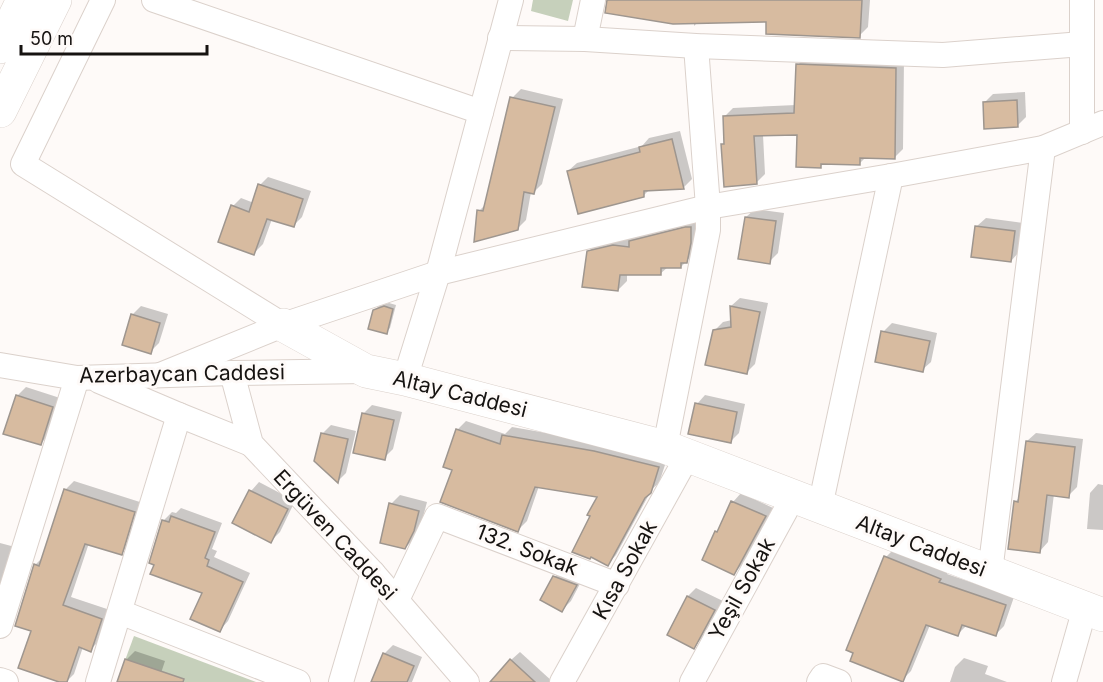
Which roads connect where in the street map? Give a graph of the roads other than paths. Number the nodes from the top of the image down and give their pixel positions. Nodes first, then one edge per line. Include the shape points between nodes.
1 (23, 0) edge
2 (55, 0) edge
3 (103, 0) edge
4 (154, 0) edge
5 (511, 0) edge
6 (593, 0) edge
7 (1082, 0) edge
8 (500, 38) junction
9 (585, 39) junction
10 (1082, 44) junction
11 (696, 46) junction
12 (0, 47) edge
13 (0, 111) edge
14 (480, 112) junction
15 (1093, 128) edge
16 (1043, 148) junction
17 (891, 176) junction
18 (708, 207) junction
19 (438, 273) junction
20 (283, 325) junction
21 (0, 364) edge
22 (366, 371) junction
23 (232, 373) junction
24 (160, 375) junction
25 (85, 378) junction
26 (405, 379) junction
27 (179, 415) junction
28 (251, 444) junction
29 (676, 452) junction
30 (807, 502) junction
31 (990, 572) junction
32 (373, 573) junction
33 (616, 585) junction
34 (397, 600) junction
35 (120, 612) junction
36 (1094, 612) edge
37 (0, 626) edge
38 (0, 680) edge
39 (6, 682) edge
40 (98, 682) edge
41 (298, 682) edge
42 (341, 682) edge
43 (467, 682) edge
44 (562, 682) edge
45 (692, 682) edge
46 (819, 682) edge
47 (839, 682) edge
48 (1064, 682) edge

1 - 12 main road
2 - 13 main road
3 - 20 street, Altay Caddesi via 23,164
4 - 14 street
5 - 8 street
6 - 9 street
7 - 10 street
8 - 9 street
8 - 14 street
9 - 11 street
10 - 11 street via 943,55
10 - 15 street
11 - 18 street, Kısa Sokak
14 - 19 street
15 - 16 street
16 - 17 street
16 - 31 street
17 - 18 street
17 - 30 street, Yeşil Sokak
18 - 19 street
18 - 29 street, Kısa Sokak
19 - 20 street
19 - 26 street
20 - 22 main road, Altay Caddesi
20 - 24 street
21 - 25 street, Azerbaycan Caddesi
22 - 23 street, Azerbaycan Caddesi
22 - 26 main road, Altay Caddesi
23 - 24 street, Azerbaycan Caddesi
23 - 28 street, Ergüven Caddesi
24 - 25 street, Azerbaycan Caddesi
25 - 27 street
25 - 37 street
26 - 29 main road, Altay Caddesi
27 - 28 street
27 - 35 street
28 - 32 street, Ergüven Caddesi
29 - 30 main road, Altay Caddesi
29 - 33 street, Kısa Sokak
30 - 31 main road, Altay Caddesi
30 - 45 street, Yeşil Sokak
31 - 36 main road, Altay Caddesi
32 - 34 street, Ergüven Caddesi
32 - 42 street
33 - 34 street, 132. Sokak via 437,516
33 - 44 street, Kısa Sokak
34 - 43 street, Ergüven Caddesi
35 - 40 street
35 - 41 street
36 - 48 street
38 - 39 street
46 - 47 street via 823,676

